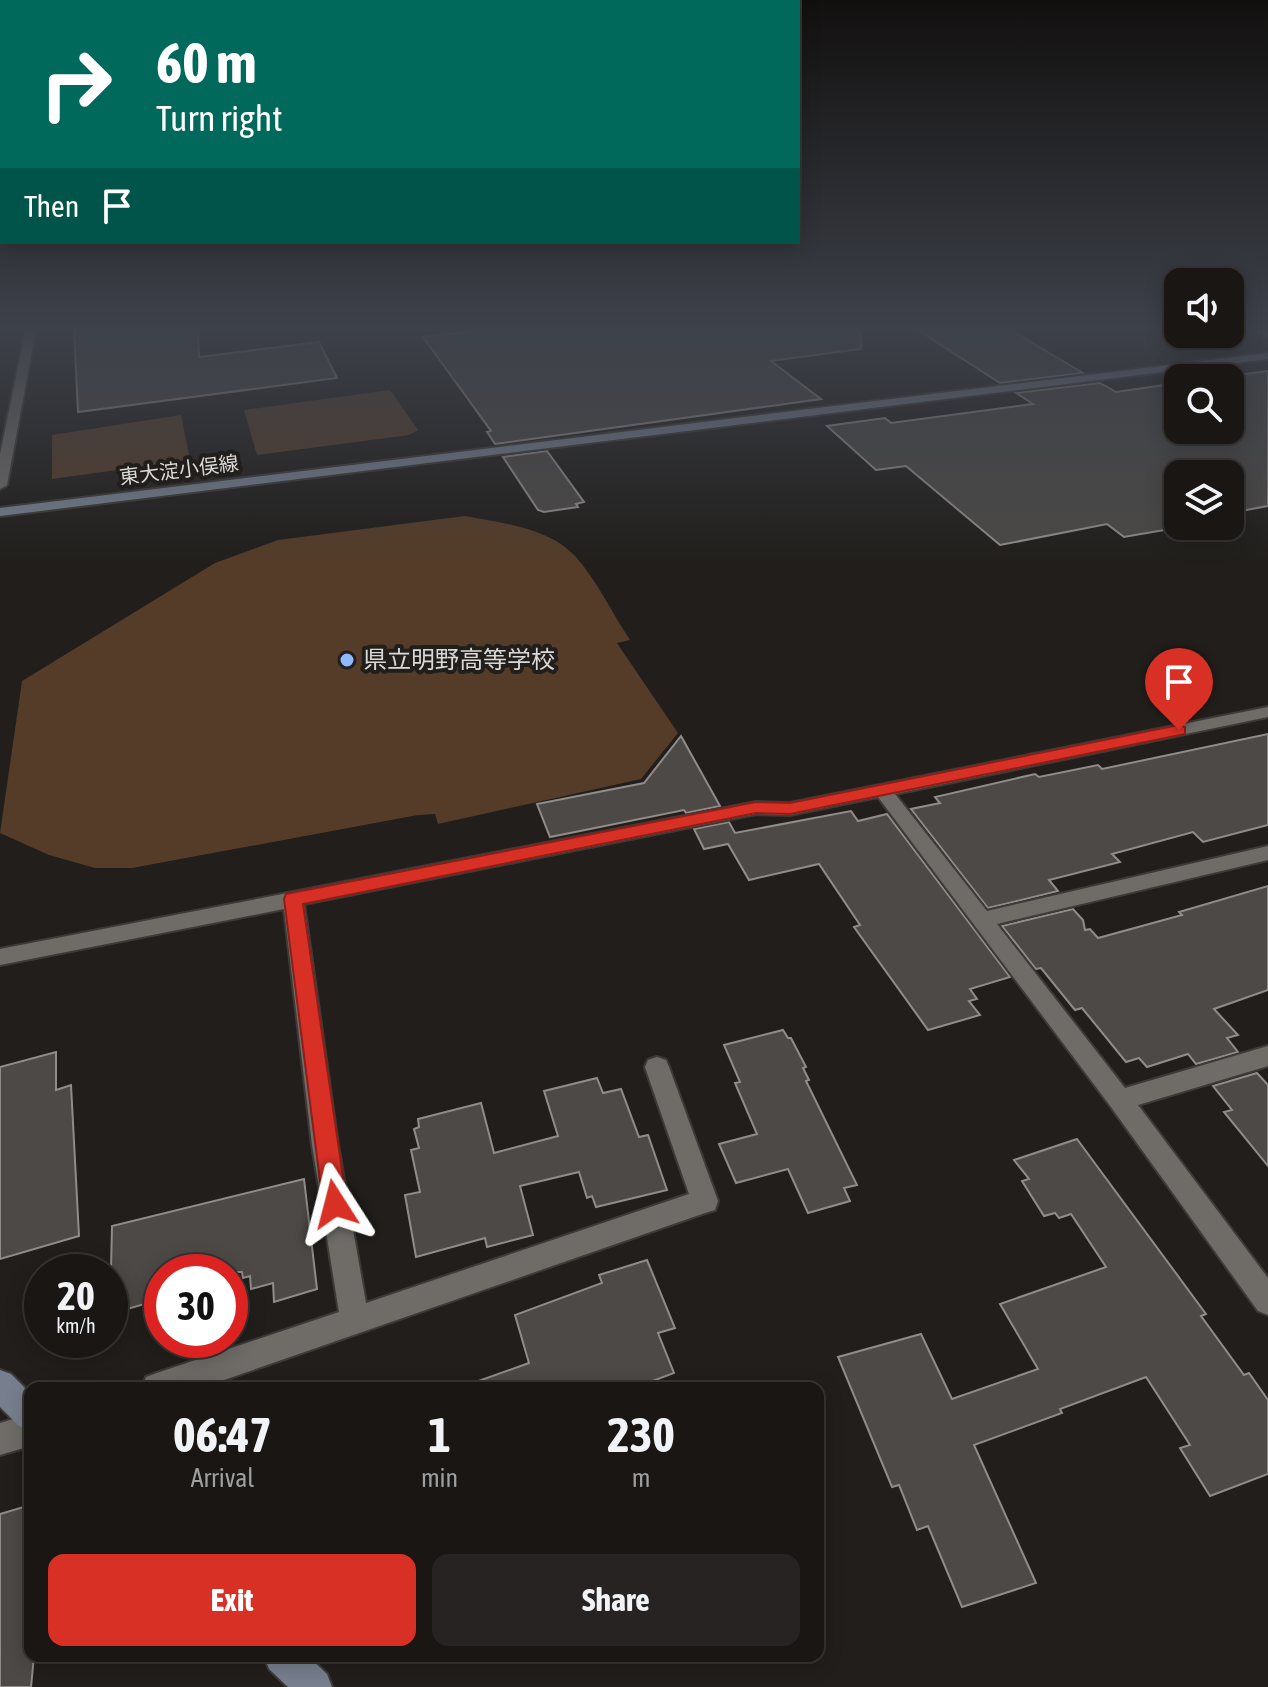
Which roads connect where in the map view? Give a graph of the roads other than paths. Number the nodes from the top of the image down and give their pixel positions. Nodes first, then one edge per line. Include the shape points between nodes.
1 (11, 408) edge
2 (848, 408) edge
3 (0, 485) edge
4 (0, 512) edge
5 (1268, 712) edge
6 (882, 790) junction
7 (1268, 853) edge
8 (293, 899) junction
9 (981, 920) junction
10 (0, 957) edge
11 (1268, 1056) edge
12 (657, 1067) dead end
13 (1120, 1100) junction
14 (1268, 1301) edge
15 (355, 1321) junction
16 (175, 1382) edge
17 (0, 1385) edge
18 (24, 1409) edge
19 (24, 1432) edge
20 (0, 1439) edge
21 (288, 1662) edge
22 (314, 1687) edge

1 - 3 street
2 - 4 main road, 東大淀小俣線
5 - 6 street
6 - 8 street via 790,809 756,808
6 - 9 street
7 - 9 street
8 - 10 street
8 - 15 street via 325,1145
9 - 13 street
11 - 13 street
12 - 15 street via 705,1201
13 - 14 street
15 - 16 street
17 - 18 main road
19 - 20 street
21 - 22 main road

